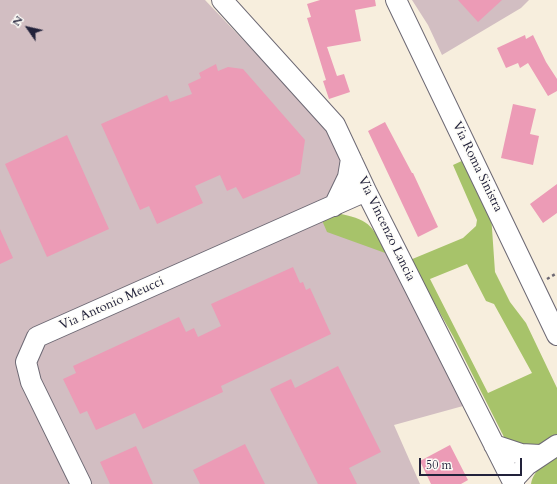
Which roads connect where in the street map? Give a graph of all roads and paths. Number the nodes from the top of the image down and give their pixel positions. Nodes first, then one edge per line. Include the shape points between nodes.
1 (222, 0) edge
2 (396, 0) edge
3 (351, 159) junction
4 (366, 191) junction
5 (334, 206) junction
6 (382, 222) junction
7 (557, 335) edge
8 (494, 445) junction
9 (552, 448) edge
10 (514, 482) edge
11 (81, 484) edge

1 - 3 street, Via Vincenzo Lancia via 335,125
2 - 7 street, Via Roma Sinistra
3 - 4 street, Via Vincenzo Lancia
3 - 5 street via 348,177
4 - 5 street, Via Antonio Meucci
4 - 6 street, Via Vincenzo Lancia
5 - 6 street via 363,211
5 - 11 street, Via Antonio Meucci via 38,337 26,362 31,382
6 - 8 street, Via Vincenzo Lancia
8 - 9 street via 521,454
8 - 10 street, Via Vincenzo Lancia
9 - 10 street via 527,465

